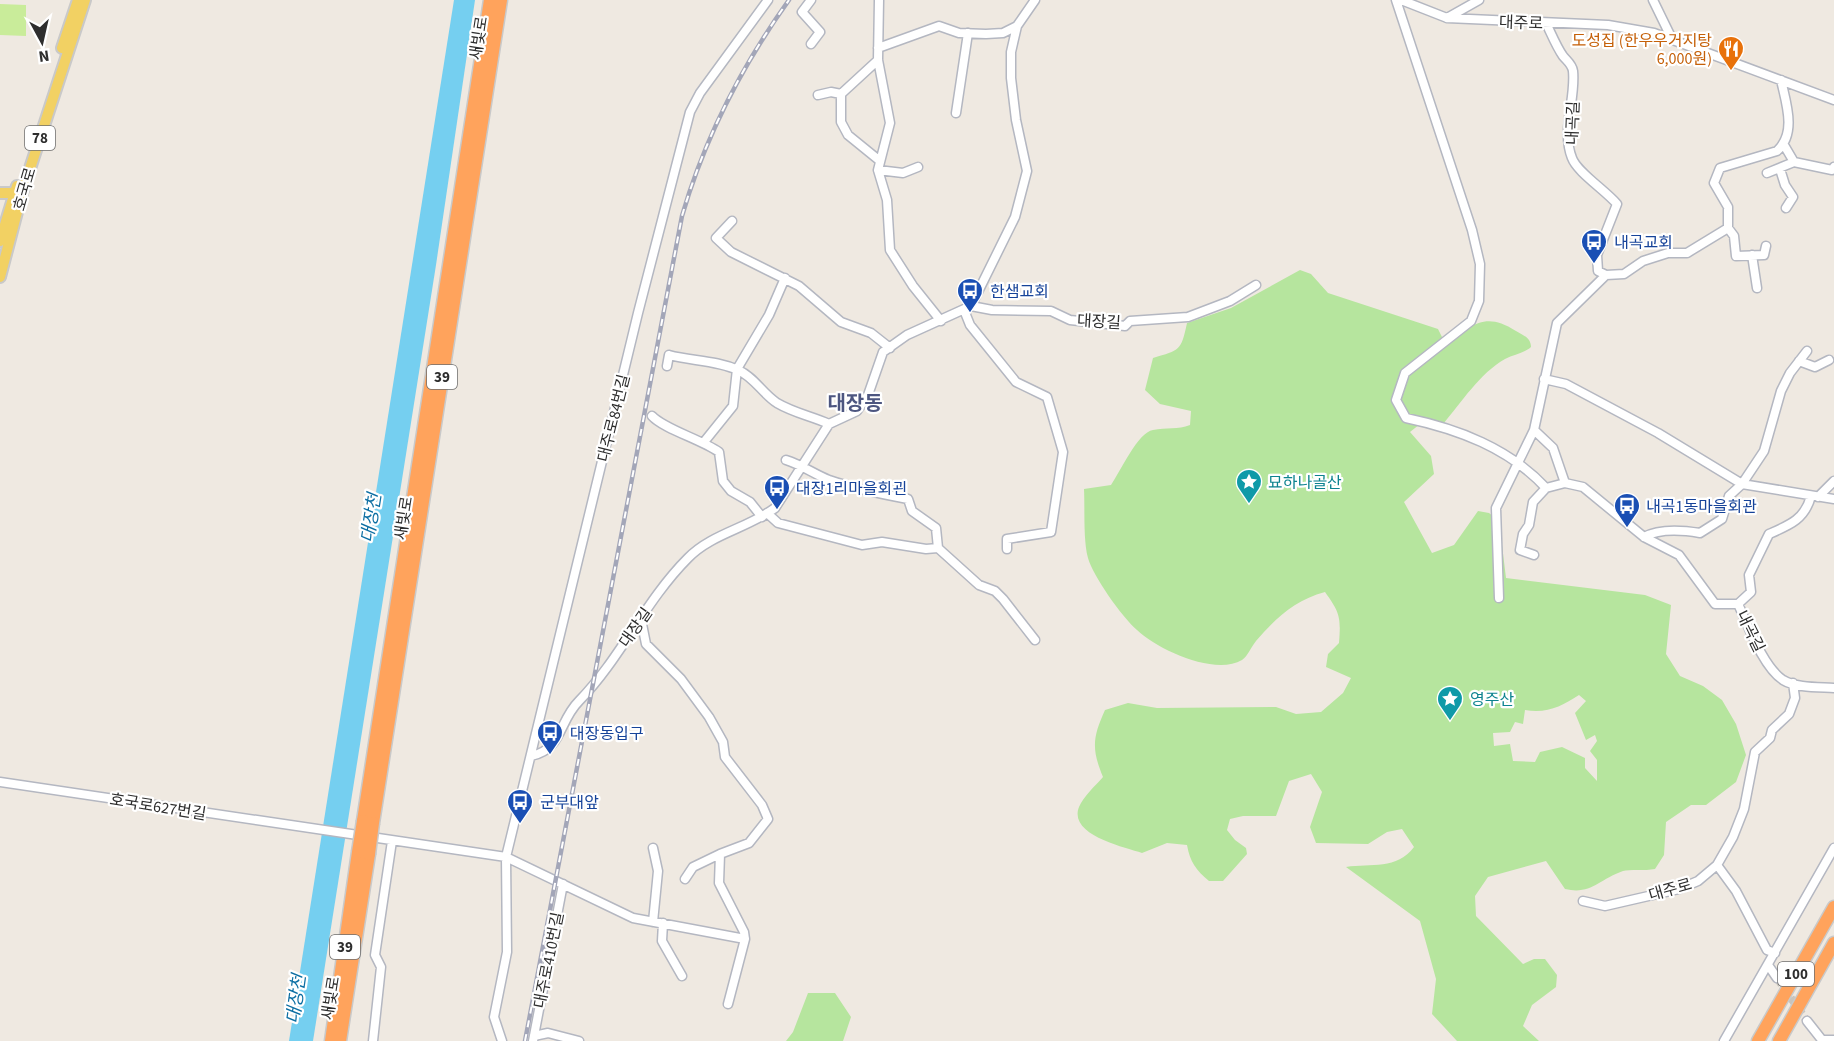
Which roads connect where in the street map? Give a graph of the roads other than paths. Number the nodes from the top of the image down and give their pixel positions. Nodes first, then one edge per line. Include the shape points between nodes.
1 (78, 0) edge
2 (85, 0) edge
3 (490, 0) edge
4 (501, 0) edge
5 (768, 0) edge
6 (812, 0) edge
7 (879, 0) edge
8 (1035, 0) edge
9 (1396, 0) edge
10 (1401, 0) edge
11 (1479, 0) edge
12 (1653, 0) edge
13 (1447, 18) junction
14 (1546, 23) junction
15 (1017, 26) junction
16 (968, 33) junction
17 (1672, 39) junction
18 (811, 44) dead end
19 (878, 48) junction
20 (878, 60) junction
21 (1781, 80) junction
22 (842, 94) junction
23 (818, 95) dead end
24 (1834, 100) edge
25 (956, 113) dead end
26 (1784, 145) junction
27 (1794, 162) junction
28 (879, 165) junction
29 (918, 167) dead end
30 (1834, 167) edge
31 (1780, 169) junction
32 (1767, 173) dead end
33 (18, 193) junction
34 (0, 194) edge
35 (1786, 208) dead end
36 (732, 220) dead end
37 (1728, 228) junction
38 (0, 241) edge
39 (1766, 246) dead end
40 (1752, 255) junction
41 (1606, 275) junction
42 (0, 277) edge
43 (785, 278) junction
44 (1256, 285) dead end
45 (1757, 288) dead end
46 (968, 308) junction
47 (940, 321) junction
48 (890, 348) junction
49 (1807, 351) dead end
50 (1829, 360) dead end
51 (1799, 361) junction
52 (667, 366) dead end
53 (737, 369) junction
54 (1544, 379) junction
55 (652, 416) dead end
56 (829, 424) junction
57 (1534, 430) junction
58 (704, 442) junction
59 (786, 460) dead end
60 (1517, 463) junction
61 (803, 465) junction
62 (1834, 481) edge
63 (1565, 483) junction
64 (1742, 484) junction
65 (1546, 488) junction
66 (1815, 496) junction
67 (1834, 499) edge
68 (765, 515) junction
69 (1644, 537) junction
70 (938, 548) junction
71 (1007, 549) dead end
72 (1534, 555) dead end
73 (1499, 598) dead end
74 (1738, 604) junction
75 (641, 619) junction
76 (1035, 640) dead end
77 (1793, 683) junction
78 (1834, 688) edge
79 (378, 753) junction
80 (531, 756) junction
81 (0, 782) edge
82 (392, 841) junction
83 (653, 848) dead end
84 (1834, 848) edge
85 (364, 853) junction
86 (720, 854) junction
87 (506, 857) junction
88 (1717, 865) junction
89 (685, 879) dead end
90 (563, 884) junction
91 (1583, 901) dead end
92 (1834, 907) edge
93 (653, 921) junction
94 (663, 923) junction
95 (745, 939) junction
96 (1834, 943) edge
97 (1775, 953) junction
98 (1768, 965) junction
99 (682, 976) dead end
100 (1777, 978) tunnel mouth
101 (728, 1005) dead end
102 (1807, 1021) tunnel mouth
103 (533, 1038) edge
104 (1821, 1040) edge
105 (1834, 1040) edge
106 (331, 1041) edge
107 (340, 1041) edge
108 (374, 1041) edge
109 (502, 1041) edge
110 (579, 1041) edge
111 (1724, 1041) edge
112 (1758, 1041) edge
113 (1779, 1041) edge

1 - 33 main road, 호국로 / 78
2 - 33 main road, 호국로 / 78
3 - 79 highway, 새빛로 / 39
4 - 79 highway, 새빛로 / 39
5 - 80 street, 대주로84번길 via 690,112
6 - 18 street via 802,12 820,32
7 - 19 street
8 - 15 street
9 - 60 street via 1480,264 1479,301 1471,321 1405,373 1396,400 1406,418 1451,428
10 - 13 street, 대주로
11 - 13 street, 대주로
12 - 17 street
13 - 14 street, 대주로
14 - 17 street, 대주로 via 1608,25
14 - 41 street, 내곡길 via 1573,67 1574,92 1569,116 1572,158 1580,171 1605,189 1617,204 1597,255 1598,271
15 - 16 street via 1003,33
15 - 46 street via 1011,78 1027,171 1015,218
16 - 19 street via 939,26
16 - 25 street
17 - 21 street, 대주로
19 - 20 street
20 - 22 street
20 - 28 street via 890,123
21 - 24 street, 대주로
21 - 26 street via 1789,113
22 - 23 street
22 - 28 street via 842,122 848,135
26 - 27 street
26 - 37 street via 1777,152 1720,168 1714,183 1728,207
27 - 30 street via 1832,170
27 - 31 street
28 - 29 street via 903,172
28 - 47 street via 887,200 890,250
31 - 32 street
31 - 35 street via 1793,197
33 - 34 main road
33 - 38 main road, 호국로 / 78
33 - 42 main road, 호국로 / 78
36 - 43 street via 717,238 731,252
37 - 40 street via 1734,236 1736,256
37 - 41 street via 1687,253 1668,253 1643,261 1624,274
39 - 40 street via 1764,255
40 - 45 street
41 - 54 street via 1557,323
43 - 48 street via 841,322 871,333
43 - 53 street via 769,315
44 - 46 street, 대장길 via 1230,301 1188,317 1130,321 1125,326 1070,320 1051,311
46 - 47 street
46 - 71 street via 970,325 1016,382 1047,397 1063,452 1051,532 1006,539
47 - 48 street via 907,334
48 - 56 street via 883,352 868,394 857,411
49 - 51 street
50 - 51 street via 1815,367
51 - 64 street via 1781,391 1764,451
52 - 53 street via 669,355
53 - 56 street via 785,408
53 - 58 street via 733,406
54 - 57 street
54 - 64 street via 1566,384
55 - 58 street via 659,424
56 - 61 street, 대장길
57 - 60 street
57 - 63 street via 1553,448
58 - 68 street via 719,452 723,481 730,490
59 - 61 street
60 - 65 street
60 - 73 street via 1496,508
61 - 68 street, 대장길 via 775,508
61 - 70 street via 827,479 908,499 912,511 936,528
62 - 66 street
63 - 65 street
63 - 69 street, 내곡길 via 1583,487
64 - 66 street
64 - 69 street via 1729,496 1722,519 1700,533 1653,532
65 - 72 street via 1533,502 1520,550
66 - 67 street
66 - 74 street via 1807,510 1787,527 1769,534 1749,575 1751,592
68 - 70 street via 778,523 862,545 882,542
68 - 75 street, 대장길 via 709,542 689,557
69 - 74 street, 내곡길 via 1679,555 1715,604
70 - 76 street via 979,585 995,591
74 - 77 street, 내곡길 via 1764,658 1783,680
75 - 80 street, 대장길 via 591,690 564,720 555,743 546,753
75 - 86 street via 646,644 681,679 709,717 723,742 725,758 762,805 768,819 749,843
77 - 78 street
77 - 88 street via 1795,698 1789,714 1755,752 1744,809
79 - 85 highway, 새빛로 / 39, bridge
80 - 87 street, 대주로84번길
81 - 82 street, 호국로627번길
82 - 87 street
82 - 108 street via 375,955 381,967
83 - 93 street via 658,871
84 - 97 street
85 - 106 highway, 새빛로 / 39
85 - 107 highway, 새빛로 / 39
86 - 89 street via 693,867
86 - 95 street via 719,884
87 - 90 street
87 - 109 street via 507,952 494,1017
88 - 91 street, 대주로 via 1698,881 1679,889 1605,906
88 - 97 street via 1736,891 1767,950
90 - 93 street via 633,918
90 - 103 street, 대주로410번길
92 - 112 highway, 100
93 - 94 street
94 - 95 street
94 - 99 street via 662,941
95 - 101 street
96 - 113 highway, 100
97 - 98 street
98 - 100 street
98 - 111 street
102 - 104 street
103 - 110 street, 대주로410번길 via 548,1033
104 - 105 street

